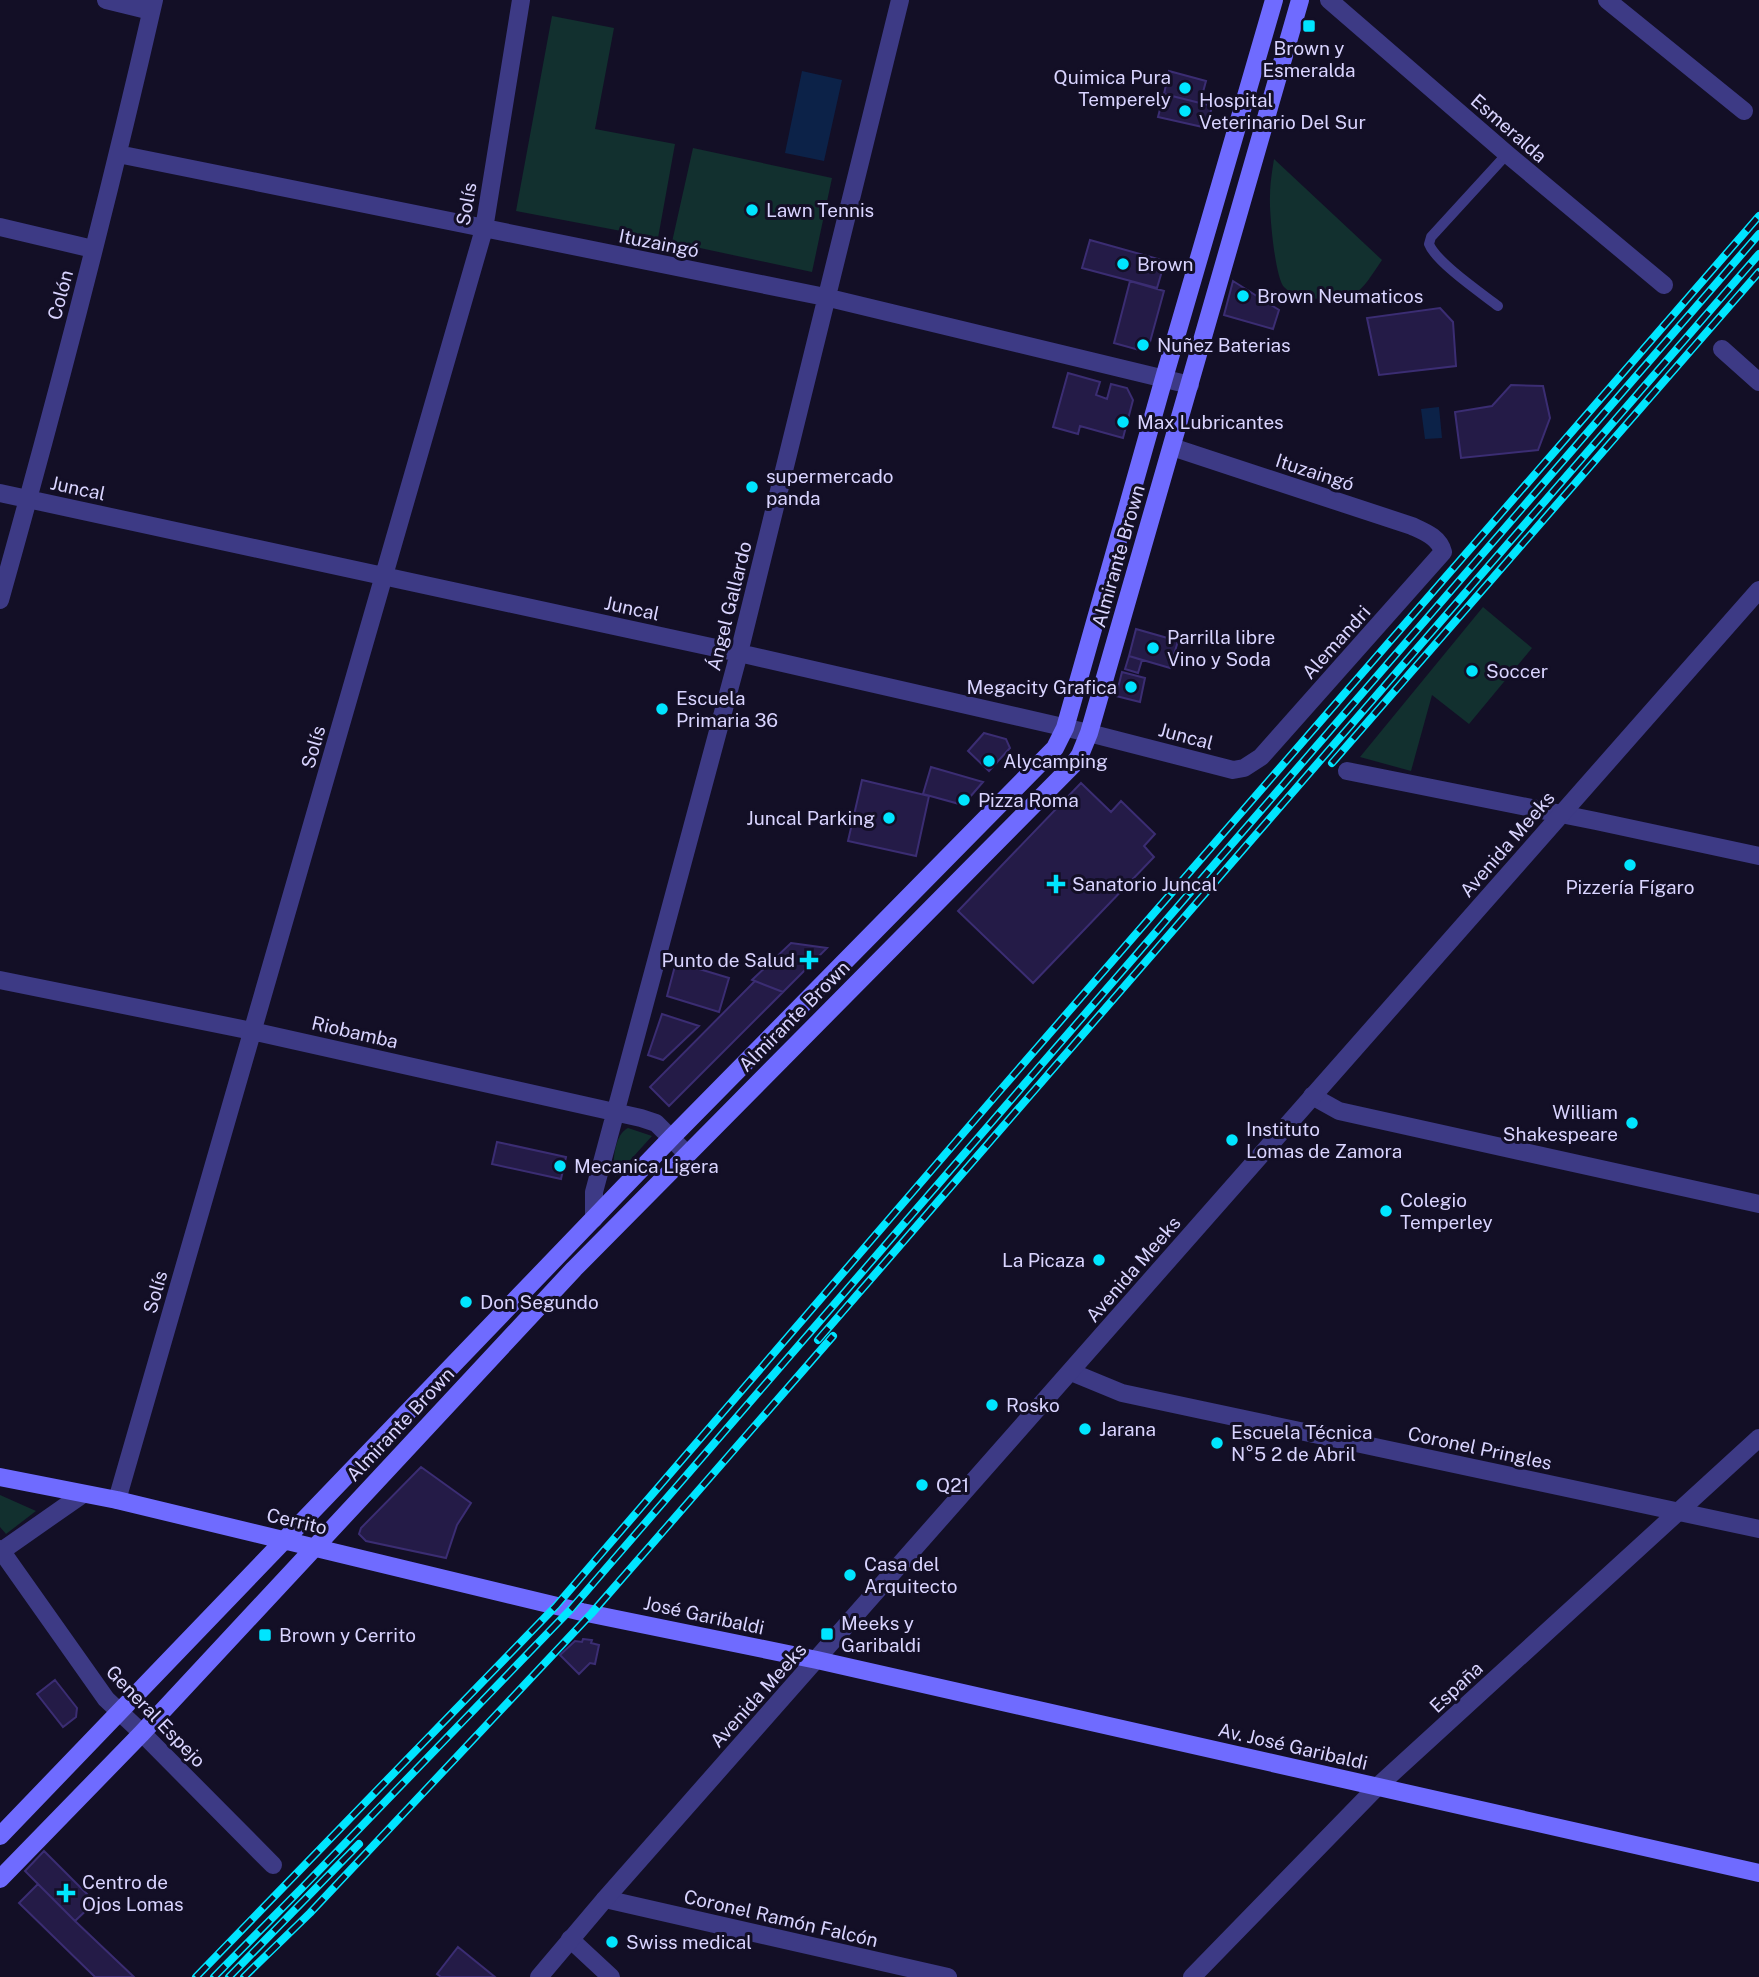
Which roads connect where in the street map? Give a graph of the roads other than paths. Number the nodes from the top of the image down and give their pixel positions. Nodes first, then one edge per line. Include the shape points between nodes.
1 (106, 0) edge
2 (521, 0) edge
3 (900, 0) edge
4 (1274, 0) edge
5 (1300, 0) edge
6 (1329, 0) edge
7 (1607, 0) edge
8 (153, 6) edge
9 (1744, 111) dead end
10 (118, 154) junction
11 (1507, 154) junction
12 (0, 227) edge
13 (484, 229) junction
14 (93, 249) junction
15 (1664, 285) dead end
16 (825, 297) junction
17 (1498, 306) dead end
18 (1721, 349) dead end
19 (1164, 378) junction
20 (1759, 382) edge
21 (1190, 384) junction
22 (1172, 447) junction
23 (0, 493) edge
24 (28, 499) junction
25 (1441, 544) joint
26 (385, 575) junction
27 (1759, 590) edge
28 (0, 600) edge
29 (739, 653) junction
30 (1065, 728) junction
31 (1089, 733) junction
32 (1253, 764) joint
33 (1347, 771) dead end
34 (1561, 814) junction
35 (1759, 856) edge
36 (0, 980) edge
37 (252, 1031) junction
38 (1312, 1096) junction
39 (615, 1113) junction
40 (672, 1137) junction
41 (687, 1154) junction
42 (1759, 1204) edge
43 (594, 1219) junction
44 (1071, 1372) junction
45 (1759, 1438) edge
46 (0, 1477) edge
47 (83, 1494) junction
48 (117, 1500) junction
49 (1678, 1511) junction
50 (1759, 1529) edge
51 (285, 1539) junction
52 (314, 1546) junction
53 (1, 1551) edge
54 (582, 1612) joint
55 (817, 1660) junction
56 (120, 1711) junction
57 (142, 1732) junction
58 (1377, 1787) junction
59 (0, 1836) edge
60 (273, 1865) dead end
61 (1759, 1873) edge
62 (0, 1879) edge
63 (605, 1899) junction
64 (570, 1939) junction
65 (539, 1977) edge
66 (611, 1977) edge
67 (948, 1977) edge
68 (1192, 1977) edge

1 - 8 street
2 - 13 street, Solís
3 - 16 street, Ángel Gallardo
4 - 19 main road, Almirante Brown
5 - 21 main road, Almirante Brown
6 - 11 street, Esmeralda
7 - 9 street
8 - 10 street, Colón
10 - 13 street, Ituzaingó
10 - 14 street, Colón
11 - 15 street, Esmeralda
11 - 17 lane via 1429,244 1440,260
12 - 14 street
13 - 16 street, Ituzaingó
13 - 26 street, Solís
14 - 24 street, Colón
16 - 19 street, Ituzaingó
16 - 29 street, Ángel Gallardo
18 - 20 street
19 - 21 street, Ituzaingó
19 - 30 main road, Almirante Brown
21 - 22 main road, Almirante Brown
22 - 25 street, Ituzaingó via 1412,526
22 - 31 main road, Almirante Brown
23 - 24 street, Juncal
24 - 26 street, Juncal
24 - 28 street, Colón
25 - 32 street, Alemandri via 1439,558
26 - 29 street, Juncal
26 - 37 street, Solís
27 - 34 street, Avenida Meeks
29 - 30 street, Juncal
29 - 39 street, Ángel Gallardo
30 - 31 street, Juncal
30 - 40 main road, Almirante Brown via 1046,758
31 - 32 street, Juncal via 1233,770
31 - 41 main road, Almirante Brown via 1073,765
33 - 34 street
34 - 35 street
34 - 38 street, Avenida Meeks
36 - 37 street, Riobamba
37 - 39 street, Riobamba
37 - 48 street, Solís
38 - 42 street via 1339,1111
38 - 44 street, Avenida Meeks
39 - 40 street, Riobamba via 656,1123
39 - 43 street, Ángel Gallardo via 594,1192
40 - 41 street, Riobamba
40 - 43 main road, Almirante Brown
41 - 52 main road, Almirante Brown
43 - 51 main road, Almirante Brown
44 - 49 street, Coronel Pringles via 1122,1393
44 - 55 street, Avenida Meeks
45 - 49 street, España
46 - 47 main road, Cerrito
47 - 48 main road, Cerrito
47 - 53 street
48 - 51 main road, Cerrito
49 - 50 street, Coronel Pringles
49 - 58 street, España
51 - 52 main road, Cerrito
51 - 56 main road, Almirante Brown
52 - 54 main road, Cerrito
52 - 57 main road, Almirante Brown
53 - 56 street, General Espejo via 97,1687
54 - 55 main road, José Garibaldi
55 - 58 main road, Av. José Garibaldi
55 - 63 street, Avenida Meeks
56 - 57 street, General Espejo
56 - 59 main road, Almirante Brown
57 - 60 street, General Espejo
57 - 62 main road, Almirante Brown
58 - 61 main road, Av. José Garibaldi
58 - 68 street, España
63 - 64 street, Avenida Meeks
63 - 67 street, Coronel Ramón Falcón
64 - 65 street, Avenida Meeks
64 - 66 street

